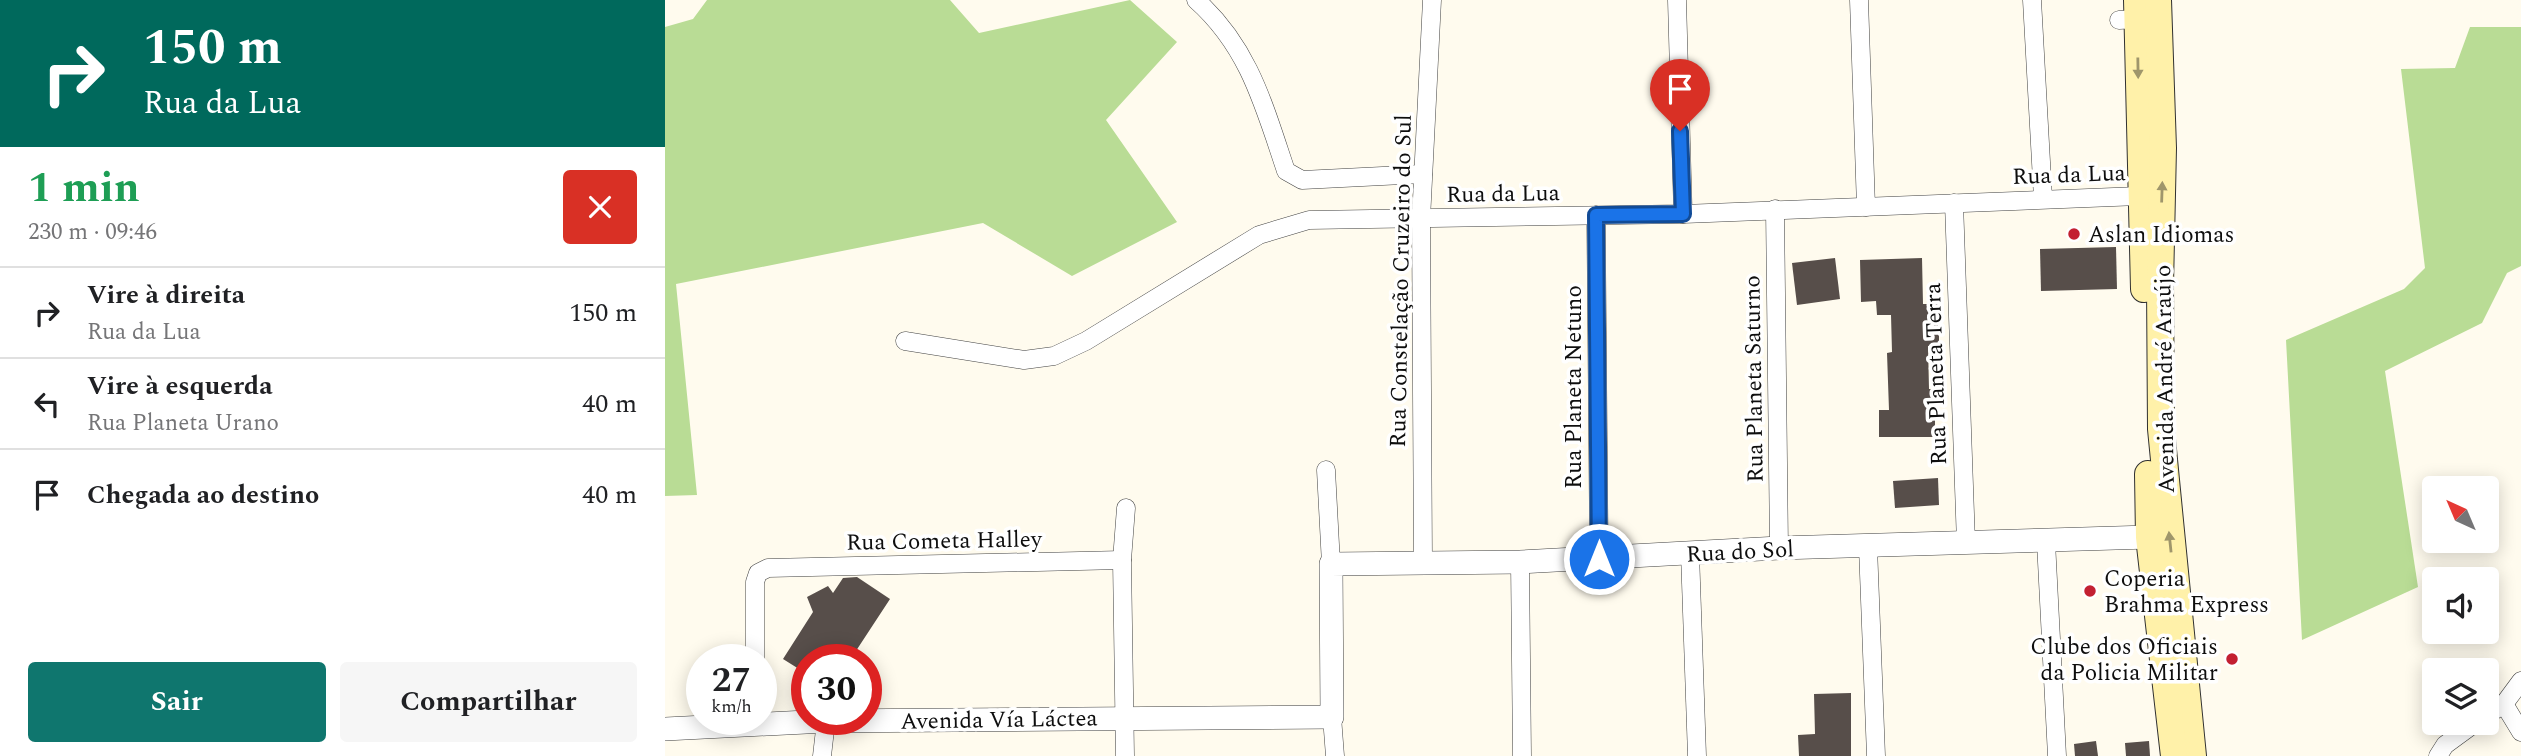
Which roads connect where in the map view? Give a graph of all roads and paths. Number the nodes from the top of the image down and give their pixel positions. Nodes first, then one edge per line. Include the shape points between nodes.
1 (1196, 0) edge
2 (1433, 0) edge
3 (1677, 0) edge
4 (1859, 0) edge
5 (2032, 0) edge
6 (2158, 0) edge
7 (2131, 13) edge
8 (1423, 174) junction
9 (2139, 196) junction
10 (2042, 198) junction
11 (1954, 203) junction
12 (1866, 207) junction
13 (1775, 209) junction
14 (1683, 214) junction
15 (1596, 215) junction
16 (1421, 219) junction
17 (905, 341) dead end
18 (1326, 470) dead end
19 (1126, 508) dead end
20 (2149, 537) junction
21 (2046, 542) junction
22 (1966, 543) junction
23 (1868, 547) junction
24 (1779, 548) junction
25 (1690, 553) junction
26 (1599, 559) junction
27 (1122, 560) junction
28 (1423, 562) junction
29 (1520, 562) junction
30 (1331, 564) junction
31 (755, 644) edge
32 (2521, 681) edge
33 (2504, 704) junction
34 (2499, 707) edge
35 (1332, 717) junction
36 (1123, 718) junction
37 (882, 720) edge
38 (686, 727) edge
39 (665, 729) edge
40 (2521, 733) edge
41 (824, 735) edge
42 (2459, 735) edge
43 (822, 756) edge
44 (1125, 756) edge
45 (1335, 756) edge
46 (1523, 756) edge
47 (1697, 756) edge
48 (1876, 756) edge
49 (2057, 756) edge
50 (2174, 756) edge
51 (2193, 756) edge
52 (2438, 756) edge

1 - 8 street via 1240,49 1286,171 1293,177
2 - 8 street, Rua Constelação Cruzeiro do Sul
3 - 14 street
4 - 12 street
5 - 10 street
51 -> 6 main road, Avenida André Araújo via 2161,429 2163,141
7 -> 9 main road, Avenida André Araújo
8 - 16 street, Rua Constelação Cruzeiro do Sul
9 - 10 street, Rua da Lua
9 - 20 main road, Avenida André Araújo
10 - 11 street, Rua da Lua
11 - 12 street, Rua da Lua
11 - 22 street, Rua Planeta Terra
12 - 13 street, Rua da Lua
13 - 14 street, Rua da Lua
13 - 24 street, Rua Planeta Saturno
14 - 15 street, Rua da Lua
15 - 16 street, Rua da Lua
15 - 26 street, Rua Planeta Netuno
16 - 17 street, Rua da Lua via 1309,220 1275,228 1054,356 1024,360
16 - 28 street, Rua Constelação Cruzeiro do Sul
18 - 30 street
19 - 27 street
20 - 21 street, Rua do Sol
20 - 50 main road, Avenida André Araújo
21 - 22 street, Rua do Sol
21 - 49 street
22 - 23 street, Rua do Sol
23 - 24 street, Rua do Sol
23 - 48 street
24 - 25 street, Rua do Sol
25 - 26 street, Rua do Sol
25 - 47 street
26 - 29 street, Rua do Sol
27 - 31 street, Rua Cometa Halley via 768,568 755,578
27 - 36 street
28 - 29 street, Rua do Sol
28 - 30 street, Rua do Sol
29 - 46 street
30 - 35 street
32 - 33 street
33 - 34 street
33 - 40 street
35 - 36 street, Avenida Vía Láctea
35 - 45 street
36 - 37 street, Avenida Vía Láctea
36 - 44 street
38 - 39 street, Avenida Vía Láctea
41 - 43 street
42 - 52 street

